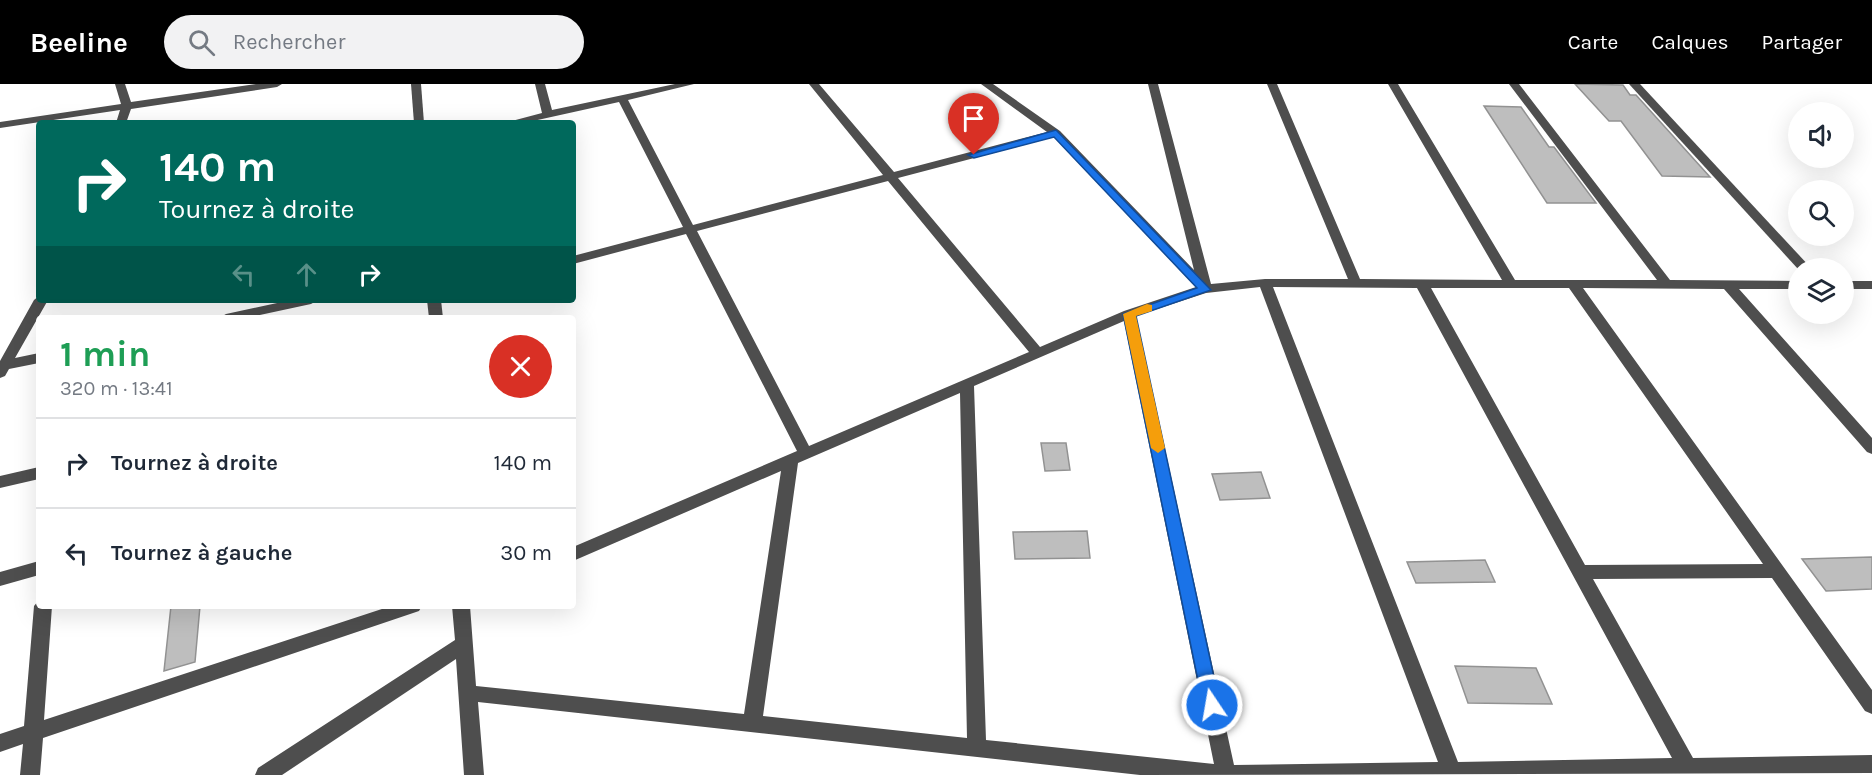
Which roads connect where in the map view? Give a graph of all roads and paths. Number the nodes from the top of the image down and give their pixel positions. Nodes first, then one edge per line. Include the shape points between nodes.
1 (120, 84) edge
2 (278, 84) edge
3 (416, 84) edge
4 (540, 84) edge
5 (689, 84) edge
6 (814, 84) edge
7 (987, 84) edge
8 (1153, 84) edge
9 (1272, 84) edge
10 (1393, 84) edge
11 (1514, 84) edge
12 (1634, 84) edge
13 (673, 86) edge
14 (622, 99) junction
15 (127, 105) junction
16 (548, 114) junction
17 (122, 120) edge
18 (419, 120) edge
19 (522, 120) edge
20 (0, 125) edge
21 (1056, 133) junction
22 (891, 177) junction
23 (690, 230) junction
24 (1796, 258) edge
25 (576, 259) edge
26 (1265, 283) junction
27 (1356, 284) junction
28 (1422, 284) junction
29 (1511, 284) junction
30 (1573, 284) junction
31 (1667, 285) junction
32 (1728, 285) junction
33 (1788, 285) edge
34 (1854, 285) edge
35 (1872, 285) edge
36 (1205, 290) junction
37 (39, 303) edge
38 (297, 303) edge
39 (1129, 314) junction
40 (240, 315) edge
41 (1037, 352) junction
42 (36, 359) edge
43 (2, 369) edge
44 (967, 382) junction
45 (1872, 448) edge
46 (798, 455) junction
47 (36, 474) edge
48 (0, 482) edge
49 (576, 553) edge
50 (36, 569) edge
51 (1777, 571) junction
52 (1580, 572) junction
53 (0, 579) edge
54 (43, 609) edge
55 (404, 609) edge
56 (461, 609) edge
57 (464, 644) junction
58 (468, 693) junction
59 (1872, 705) edge
60 (752, 724) junction
61 (33, 731) junction
62 (0, 742) edge
63 (977, 748) junction
64 (1872, 764) edge
65 (1690, 771) edge
66 (1452, 773) edge
67 (30, 775) edge
68 (265, 775) edge
69 (474, 775) edge
70 (1226, 775) edge

1 - 15 street
2 - 15 street
3 - 18 street
4 - 16 street
5 - 13 street
6 - 22 street
7 - 21 street
8 - 36 street
9 - 27 street
10 - 29 street
11 - 31 street
12 - 24 street
13 - 14 street
14 - 16 street
14 - 23 street
15 - 17 street
15 - 20 street
16 - 19 street
21 - 22 street
21 - 36 street
22 - 23 street
22 - 41 street
23 - 25 street
23 - 46 street
26 - 27 street
26 - 36 street
26 - 66 street
27 - 28 street
28 - 29 street
28 - 52 street
29 - 30 street
30 - 31 street
30 - 51 street
31 - 32 street
32 - 33 street
32 - 45 street
34 - 35 street
36 - 39 street
37 - 43 street
38 - 40 street
39 - 41 street
39 - 70 street
41 - 44 street
42 - 43 street
44 - 46 street
44 - 63 street
46 - 49 street
46 - 60 street
47 - 48 street
50 - 53 street
51 - 52 street
51 - 59 street
52 - 65 street
54 - 61 street
55 - 61 street
56 - 57 street
57 - 58 street
57 - 68 street
58 - 60 street
58 - 69 street
60 - 63 street
61 - 62 street
61 - 67 street
63 - 70 street
64 - 65 street
65 - 66 street
66 - 70 street

